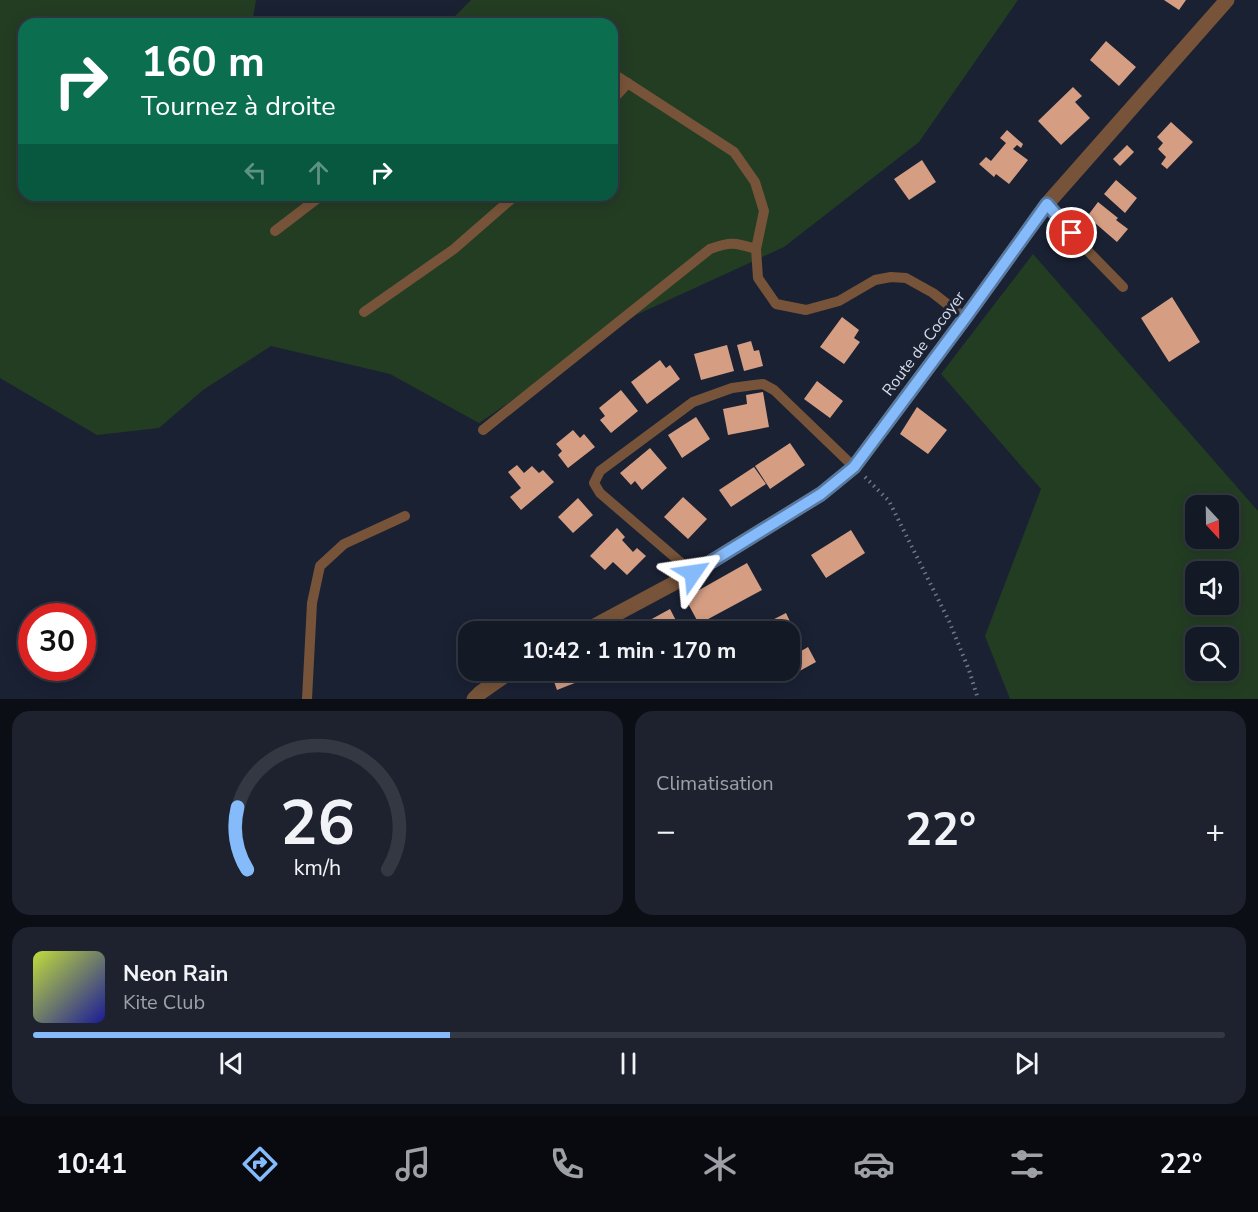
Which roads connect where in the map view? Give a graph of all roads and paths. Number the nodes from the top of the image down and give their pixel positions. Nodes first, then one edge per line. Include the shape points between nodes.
1 (1227, 0) edge
2 (618, 77) edge
3 (628, 83) junction
4 (618, 94) edge
5 (314, 201) edge
6 (509, 201) edge
7 (1047, 204) junction
8 (275, 231) dead end
9 (756, 249) junction
10 (1123, 287) dead end
11 (364, 312) dead end
12 (965, 318) junction
13 (483, 430) dead end
14 (854, 467) junction
15 (405, 516) dead end
16 (693, 573) junction
17 (604, 621) edge
18 (497, 681) edge
19 (308, 699) edge
20 (474, 699) edge
21 (978, 699) edge

1 - 7 street, Route de Cocoyer
2 - 3 lane
3 - 4 lane
3 - 9 lane via 734,152 755,182 764,211
5 - 8 lane
6 - 11 lane via 454,249
7 - 10 lane
7 - 12 street, Route de Cocoyer
9 - 12 lane via 758,278 776,304 806,310 839,301 875,280 906,278
9 - 13 lane via 734,243 710,249
12 - 14 street, Route de Cocoyer
14 - 16 street, Route de Cocoyer via 821,494
14 - 16 lane via 763,384 732,388 693,402 600,471 594,483 600,493
14 - 21 path via 889,501 949,621
15 - 19 lane via 344,543 320,566 312,603
16 - 17 street, Route de Cocoyer
18 - 20 street

